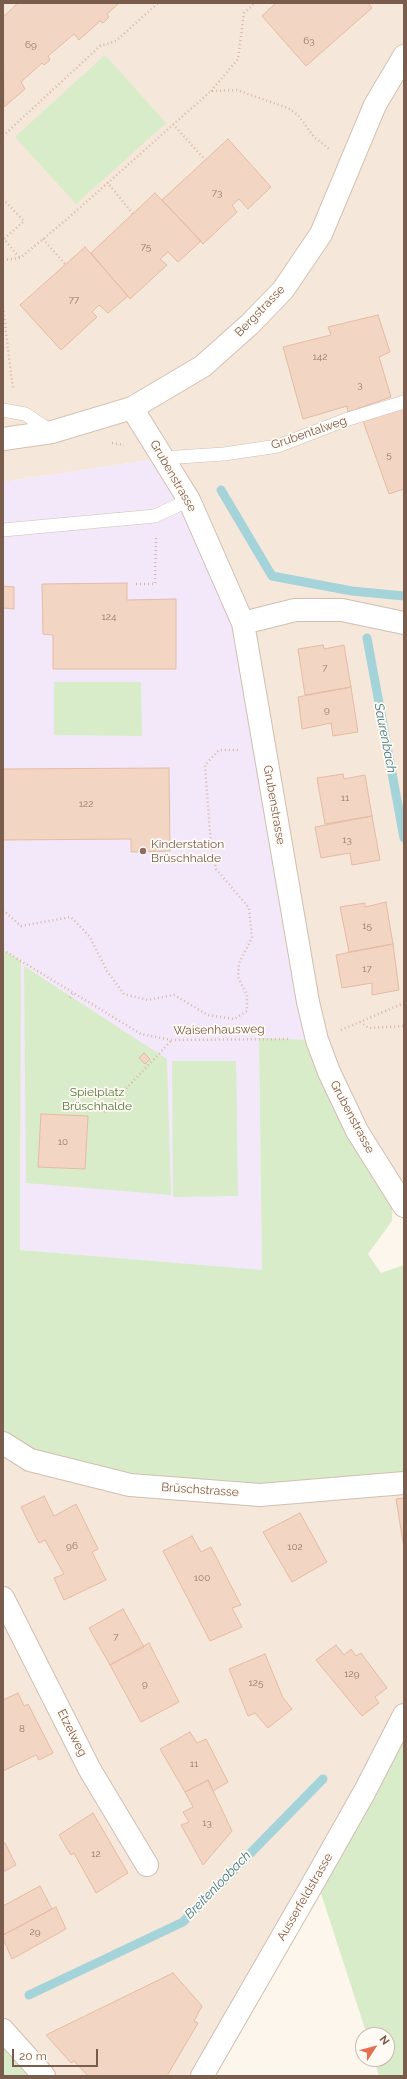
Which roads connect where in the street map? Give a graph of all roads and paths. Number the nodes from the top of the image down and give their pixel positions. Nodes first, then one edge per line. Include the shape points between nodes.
1 (158, 3) edge
2 (255, 3) edge
3 (404, 56) edge
4 (211, 91) junction
5 (173, 124) junction
6 (3, 136) edge
7 (332, 150) dead end
8 (205, 160) dead end
9 (107, 182) junction
10 (3, 199) edge
11 (133, 214) dead end
12 (43, 239) junction
13 (20, 258) junction
14 (3, 260) edge
15 (65, 264) dead end
16 (3, 307) edge
17 (14, 394) dead end
18 (404, 402) edge
19 (132, 408) junction
20 (3, 410) edge
21 (52, 432) junction
22 (3, 439) edge
23 (163, 458) junction
24 (189, 500) junction
25 (3, 530) edge
26 (156, 548) dead end
27 (136, 584) dead end
28 (243, 623) junction
29 (404, 623) edge
30 (229, 750) dead end
31 (3, 910) edge
32 (3, 950) edge
33 (73, 992) junction
34 (70, 998) dead end
35 (404, 1003) edge
36 (360, 1022) junction
37 (404, 1026) edge
38 (171, 1040) junction
39 (317, 1040) junction
40 (104, 1112) dead end
41 (404, 1206) edge
42 (3, 1443) edge
43 (404, 1483) edge
44 (3, 1598) edge
45 (404, 1715) edge
46 (148, 1865) dead end
47 (3, 2030) edge
48 (44, 2076) edge
49 (202, 2076) edge

1 - 6 path via 116,41 100,46
2 - 4 path via 244,13 238,58
3 - 19 street, Bergstrasse via 375,105 321,234 283,290 203,366
4 - 5 path
4 - 7 path via 237,90 288,108 298,115 314,137
5 - 8 path
5 - 9 path
9 - 11 path
9 - 12 path
10 - 13 path via 24,222 4,239
12 - 13 path
12 - 15 path
13 - 14 path
16 - 17 path
18 - 23 lane, Grubentalweg via 345,420 278,446 224,454
19 - 21 street, Bergstrasse
19 - 23 street, Grubenstrasse
20 - 21 lane via 25,414
21 - 22 street, Bergstrasse
23 - 24 street, Grubenstrasse
24 - 25 lane via 155,516
24 - 28 street, Grubenstrasse
26 - 27 path via 155,584
28 - 29 street via 295,610 342,610
28 - 39 street, Grubenstrasse via 308,1002
30 - 31 path via 219,750 205,764 209,824 216,870 249,908 252,938 239,963 238,976 247,995 247,1011 234,1019 208,1015 174,995 148,1000 124,994 107,971 90,937 71,917 21,926
32 - 33 path, Waisenhausweg
33 - 34 path
33 - 38 path, Waisenhausweg via 141,1034
35 - 36 path, Waisenhausweg
36 - 37 path via 369,1028
36 - 39 path, Waisenhausweg
38 - 39 path, Waisenhausweg
38 - 40 path
39 - 41 street, Grubenstrasse via 357,1131
42 - 43 street, Brüschstrasse via 30,1460 130,1485 260,1495
44 - 46 street, Etzelweg via 90,1770
45 - 49 street, Ausserfeldstrasse via 365,1791
47 - 48 street

